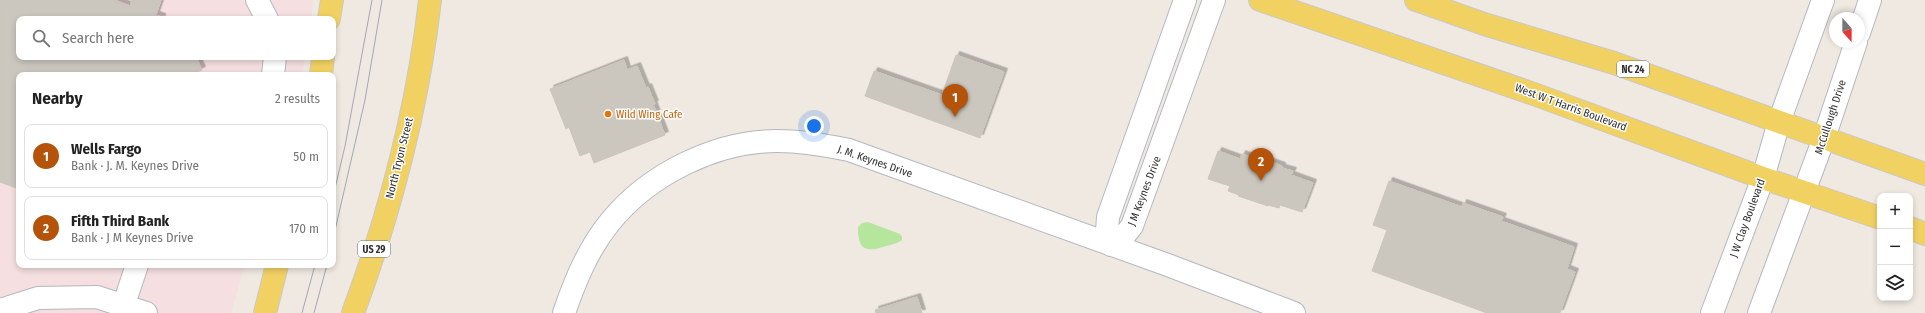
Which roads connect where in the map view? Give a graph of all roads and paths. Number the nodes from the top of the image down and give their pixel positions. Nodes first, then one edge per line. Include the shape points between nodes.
1 (257, 0) edge
2 (332, 0) edge
3 (430, 0) edge
4 (1185, 0) edge
5 (1214, 0) edge
6 (1260, 0) edge
7 (1416, 0) edge
8 (1823, 0) edge
9 (1870, 0) edge
10 (1865, 15) edge
11 (265, 16) edge
12 (329, 16) edge
13 (1854, 48) edge
14 (275, 60) edge
15 (323, 60) edge
16 (273, 72) edge
17 (321, 72) edge
18 (1779, 122) junction
19 (1824, 138) junction
20 (1925, 174) edge
21 (1763, 178) junction
22 (1804, 192) junction
23 (1877, 217) edge
24 (1912, 229) edge
25 (1925, 234) edge
26 (1111, 245) junction
27 (136, 268) edge
28 (276, 268) edge
29 (122, 309) edge
30 (0, 310) edge
31 (146, 313) edge
32 (265, 313) edge
33 (353, 313) edge
34 (564, 313) edge
35 (1294, 313) edge
36 (1712, 313) edge
37 (1760, 313) edge

1 - 11 street
2 - 12 main road
3 - 33 main road, North Tryon Street / US 29 via 424,49 393,185
4 - 26 street via 1108,217 1107,231
5 - 26 street, J M Keynes Drive via 1132,226 1124,236
6 - 21 main road, West W T Harris Boulevard via 1531,93
7 - 18 main road, NC 24 via 1484,24 1614,63
8 - 18 street
9 - 10 street
13 - 19 street, McCullough Drive
14 - 16 street
15 - 17 main road
18 - 19 main road, NC 24
18 - 21 street, J W Clay Boulevard
19 - 20 main road, NC 24
19 - 22 street, McCullough Drive
21 - 22 main road, West W T Harris Boulevard
21 - 36 street, J W Clay Boulevard
22 - 23 main road, West W T Harris Boulevard
22 - 37 street
24 - 25 main road
26 - 34 street, J. M. Keynes Drive via 849,150 805,142 760,142 723,149 696,159 661,177 632,199 610,222 590,252
26 - 35 street, J. M. Keynes Drive
27 - 29 street
28 - 32 main road
29 - 30 street via 97,297 58,297 26,301
29 - 31 street

